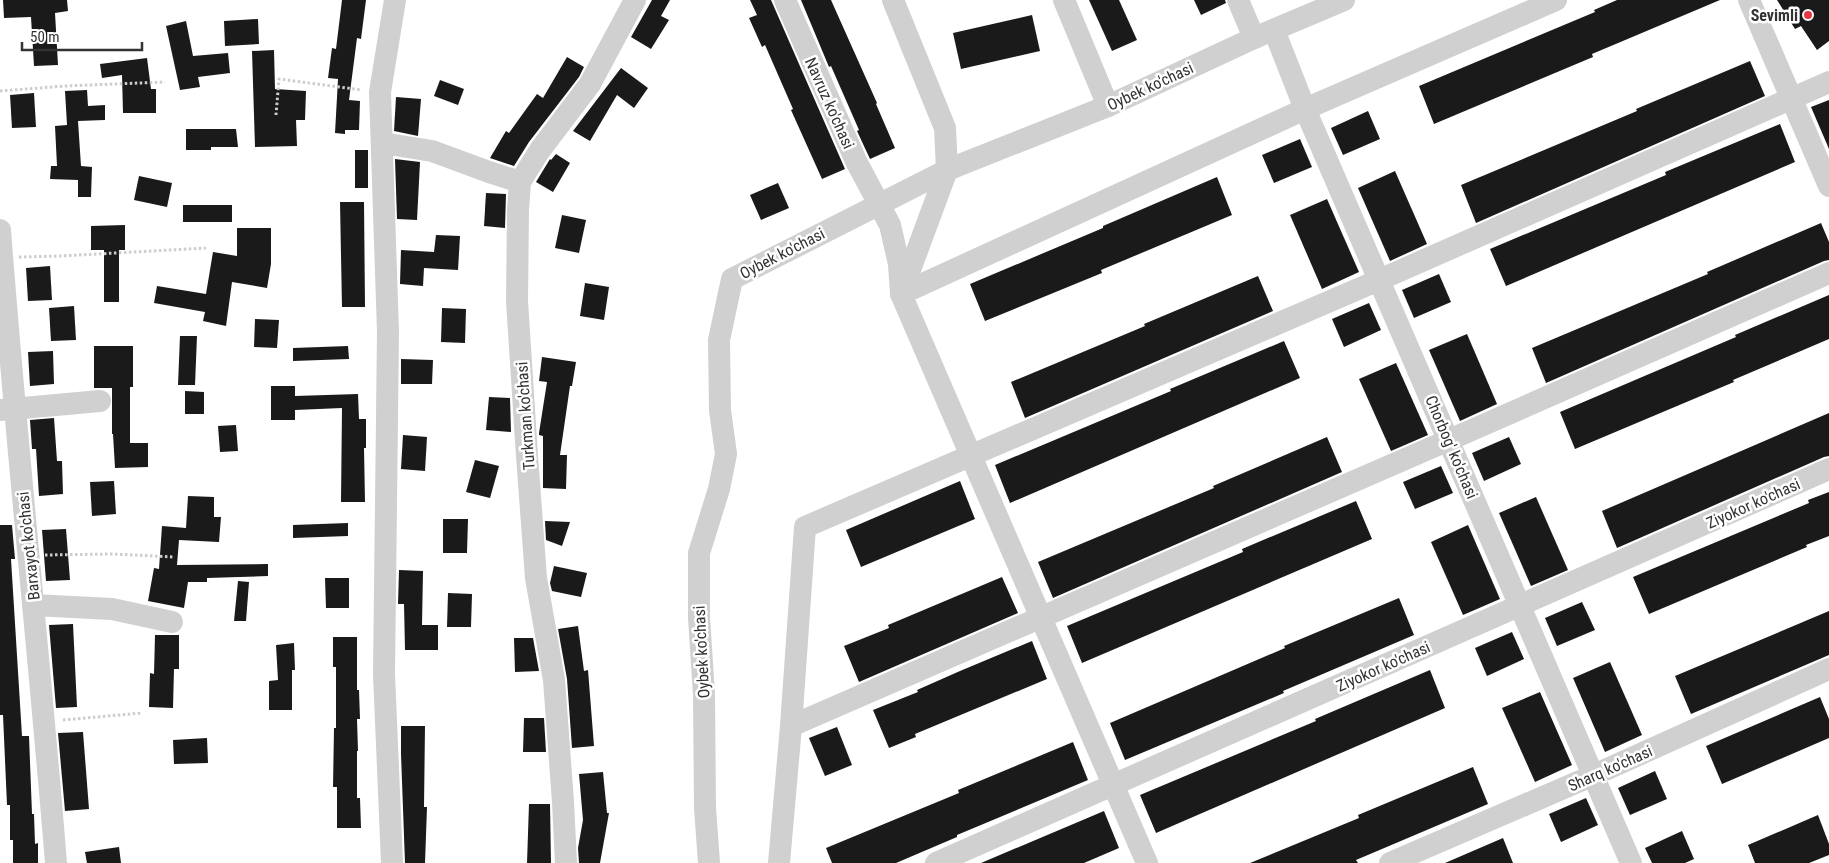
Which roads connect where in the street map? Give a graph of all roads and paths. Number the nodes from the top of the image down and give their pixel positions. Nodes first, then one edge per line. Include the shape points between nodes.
1 (395, 0) edge
2 (635, 0) edge
3 (785, 0) edge
4 (893, 0) edge
5 (1064, 0) edge
6 (1238, 0) edge
7 (1344, 0) edge
8 (1556, 0) edge
9 (1749, 0) edge
10 (1264, 34) junction
11 (165, 82) dead end
12 (1829, 82) edge
13 (0, 91) edge
14 (380, 92) junction
15 (1791, 98) junction
16 (1108, 106) junction
17 (1305, 109) junction
18 (276, 115) dead end
19 (382, 143) junction
20 (948, 170) junction
21 (520, 182) junction
22 (1829, 186) edge
23 (879, 204) junction
24 (0, 230) edge
25 (206, 248) dead end
26 (2, 257) junction
27 (1829, 273) edge
28 (1379, 280) junction
29 (901, 294) junction
30 (100, 401) dead end
31 (7, 409) edge
32 (1450, 440) junction
33 (971, 457) junction
34 (1829, 469) edge
35 (28, 556) junction
36 (175, 557) dead end
37 (34, 605) junction
38 (1520, 606) junction
39 (1041, 617) junction
40 (172, 622) dead end
41 (1829, 669) edge
42 (142, 713) dead end
43 (44, 721) junction
44 (791, 726) junction
45 (1594, 775) junction
46 (1113, 785) junction
47 (56, 863) edge
48 (392, 863) edge
49 (566, 863) edge
50 (709, 863) edge
51 (779, 863) edge
52 (936, 863) edge
53 (1147, 863) edge
54 (1390, 863) edge
55 (1631, 863) edge

1 - 14 street
2 - 21 street, Turkman ko'chasi via 590,84
3 - 23 street, Navruz ko'chasi via 856,161
4 - 20 street via 945,128
5 - 16 street
6 - 10 street, Chorbog' ko'chasi
7 - 10 street, Oybek ko'chasi
8 - 17 street
9 - 15 street
10 - 16 street, Oybek ko'chasi
10 - 17 street, Chorbog' ko'chasi
11 - 13 path
12 - 15 street
14 - 18 path via 279,79
14 - 19 street
15 - 22 street
15 - 28 street
16 - 20 street, Oybek ko'chasi
17 - 28 street, Chorbog' ko'chasi
17 - 29 street
19 - 21 street via 432,151
19 - 48 street via 388,332 384,674
20 - 23 street, Oybek ko'chasi
20 - 29 street
21 - 49 street, Turkman ko'chasi via 517,301 526,437 536,578 554,680
23 - 29 street, Navruz ko'chasi via 890,226 899,264
23 - 50 street, Oybek ko'chasi via 732,279 719,340 720,410 726,454 699,553
24 - 26 street, Barxayot ko'chasi
25 - 26 path
26 - 31 street, Barxayot ko'chasi
27 - 32 street
28 - 32 street, Chorbog' ko'chasi
28 - 33 street
29 - 33 street, Navruz ko'chasi
30 - 31 street
31 - 35 street, Barxayot ko'chasi
32 - 38 street, Chorbog' ko'chasi
32 - 39 street
33 - 39 street, Navruz ko'chasi
33 - 44 street via 805,527
34 - 38 street, Ziyokor ko'chasi
35 - 36 path via 112,554
35 - 37 street, Barxayot ko'chasi
37 - 40 street via 112,608
37 - 43 street, Barxayot ko'chasi
38 - 45 street, Chorbog' ko'chasi
38 - 46 street, Ziyokor ko'chasi
39 - 44 street
39 - 46 street, Navruz ko'chasi
41 - 45 street, Sharq ko'chasi
42 - 43 path
43 - 47 street, Barxayot ko'chasi
44 - 51 street
45 - 54 street, Sharq ko'chasi
45 - 55 street, Chorbog' ko'chasi
46 - 52 street, Ziyokor ko'chasi
46 - 53 street, Navruz ko'chasi

